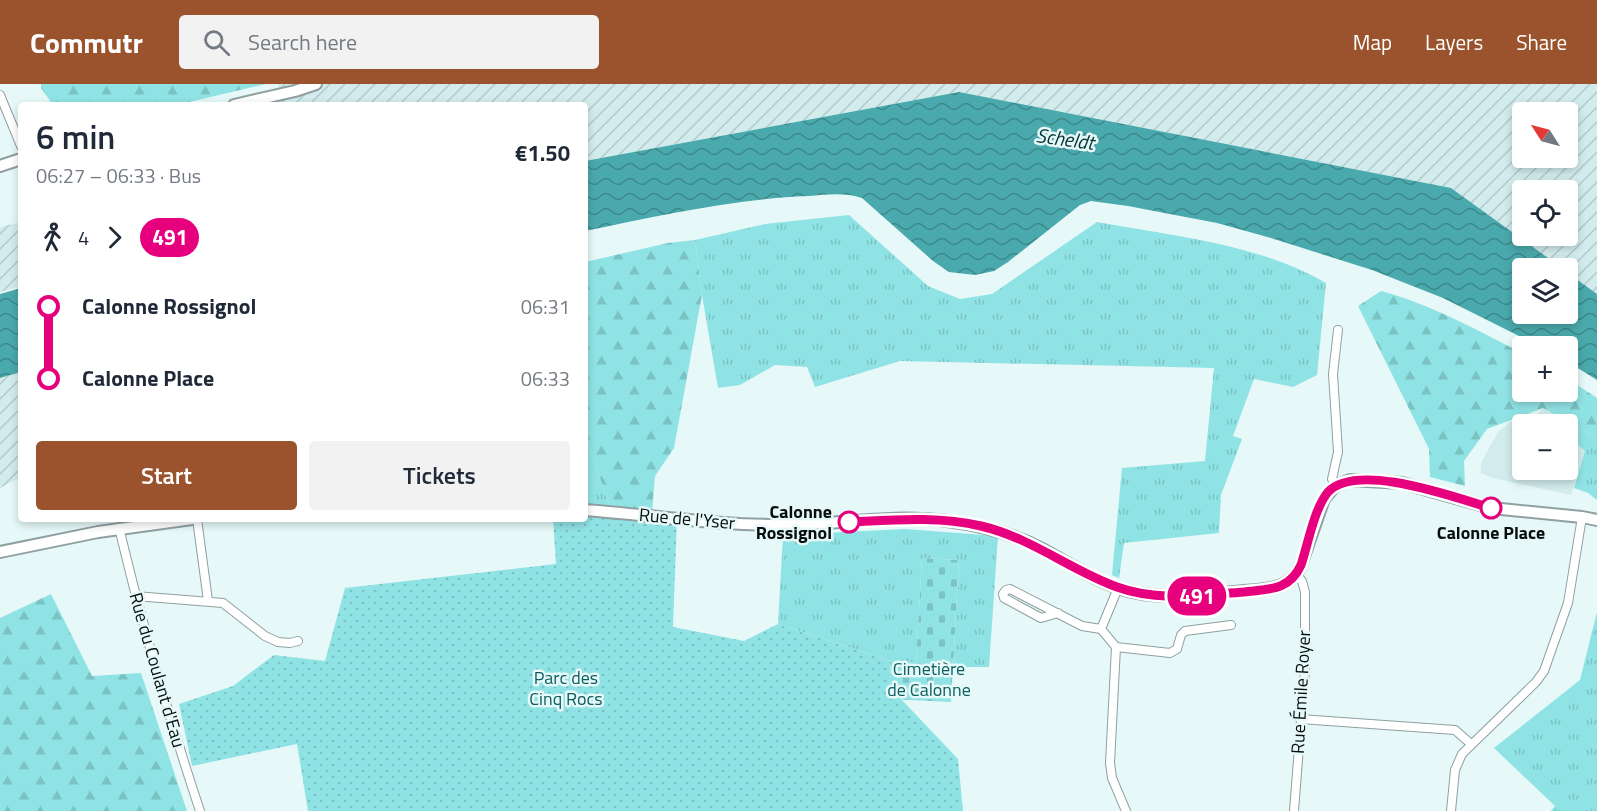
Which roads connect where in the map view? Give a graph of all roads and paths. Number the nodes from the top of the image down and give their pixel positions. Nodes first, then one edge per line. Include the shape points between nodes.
1 (316, 84) edge
2 (0, 95) edge
3 (247, 102) edge
4 (18, 139) edge
5 (18, 160) edge
6 (0, 166) edge
7 (1338, 330) dead end
8 (1335, 486) junction
9 (588, 510) edge
10 (1582, 517) junction
11 (1597, 520) edge
12 (168, 522) edge
13 (197, 522) edge
14 (119, 528) junction
15 (0, 552) edge
16 (1297, 575) junction
17 (1118, 588) junction
18 (135, 596) junction
19 (208, 601) junction
20 (1058, 613) junction
21 (1231, 625) dead end
22 (1101, 629) junction
23 (298, 641) dead end
24 (1116, 647) junction
25 (1300, 719) junction
26 (1471, 744) junction
27 (200, 811) edge
28 (1126, 811) edge
29 (1294, 811) edge
30 (1451, 811) edge

1 - 3 main road
2 - 4 street
5 - 6 main road
7 - 8 street via 1334,374 1338,452 1332,479
8 - 10 main road via 1350,480 1402,483 1491,508
8 - 16 main road via 1320,506
9 - 17 main road, Rue de l'Yser via 758,525 902,519 957,522 1018,538
10 - 11 main road
10 - 26 street via 1568,603 1544,671
12 - 14 main road
13 - 19 street
14 - 15 main road
14 - 18 street, Rue du Coulant d'Eau
16 - 17 main road, Rue de l'Yser via 1274,589 1183,597
16 - 25 street, Rue Émile Royer via 1305,592 1305,670
17 - 22 street
18 - 19 street
18 - 27 street, Rue du Coulant d'Eau
19 - 23 street via 223,603 278,642
20 - 20 street via 1010,589 1003,594 1041,618
20 - 22 street via 1082,626
21 - 24 street via 1185,631 1177,649 1170,654
22 - 24 street
24 - 28 street via 1110,763
25 - 26 street via 1455,730
25 - 29 street, Rue Émile Royer
26 - 30 street via 1455,770

